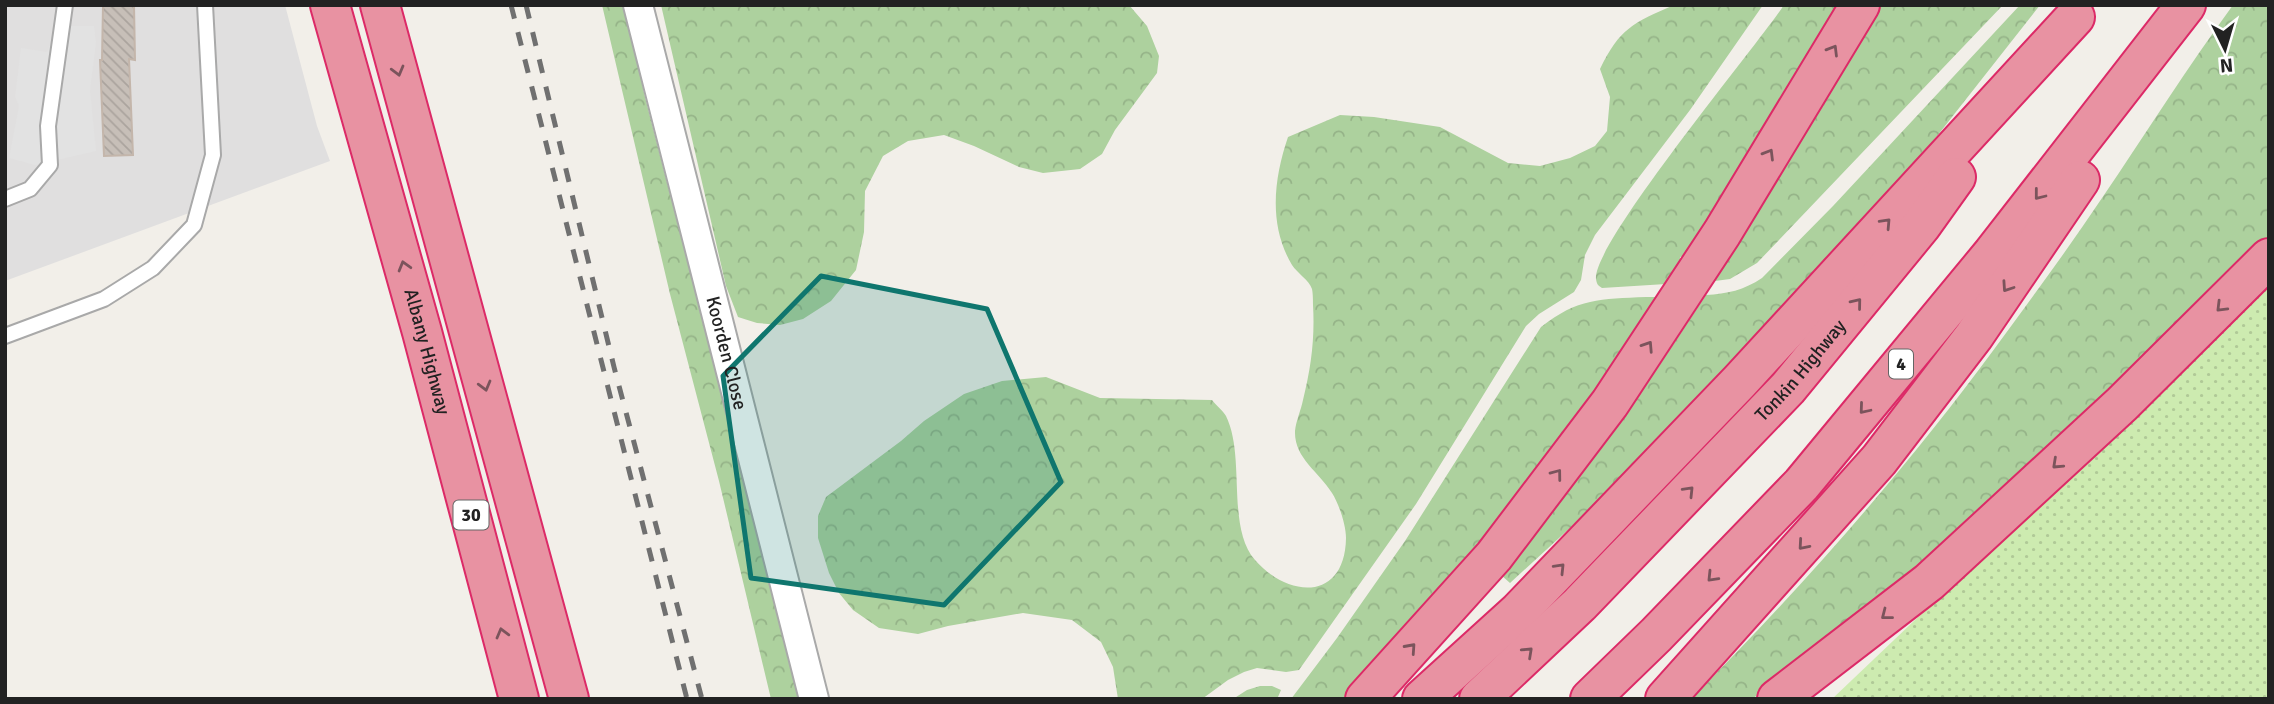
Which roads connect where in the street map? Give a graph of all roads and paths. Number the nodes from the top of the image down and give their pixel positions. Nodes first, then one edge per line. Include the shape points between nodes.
1 (65, 5) edge
2 (205, 5) edge
3 (330, 5) edge
4 (380, 5) edge
5 (638, 5) edge
6 (1860, 5) edge
7 (2186, 5) edge
8 (2193, 5) edge
9 (2079, 11) edge
10 (5, 199) edge
11 (2269, 258) edge
12 (5, 336) edge
13 (519, 699) edge
14 (569, 699) edge
15 (814, 699) edge
16 (1365, 699) edge
17 (1422, 699) edge
18 (1479, 699) edge
19 (1590, 699) edge
20 (1665, 699) edge
21 (1777, 699) edge

1 - 10 lane via 48,126 50,165 30,189
2 - 12 lane via 213,155 194,225 153,268 104,299
13 -> 3 highway, Albany Highway / 30
4 -> 14 highway, 30
5 - 15 street, Koorden Close
16 -> 6 highway via 1494,556 1610,403 1721,233
7 -> 19 highway, 4 via 1993,253 1802,484
8 -> 20 highway via 1974,336 1879,460
17 -> 9 highway via 1519,611 1721,401
18 -> 9 highway, Tonkin Highway via 1580,604 1788,388 1921,226
11 -> 21 highway via 2122,404 1929,582

